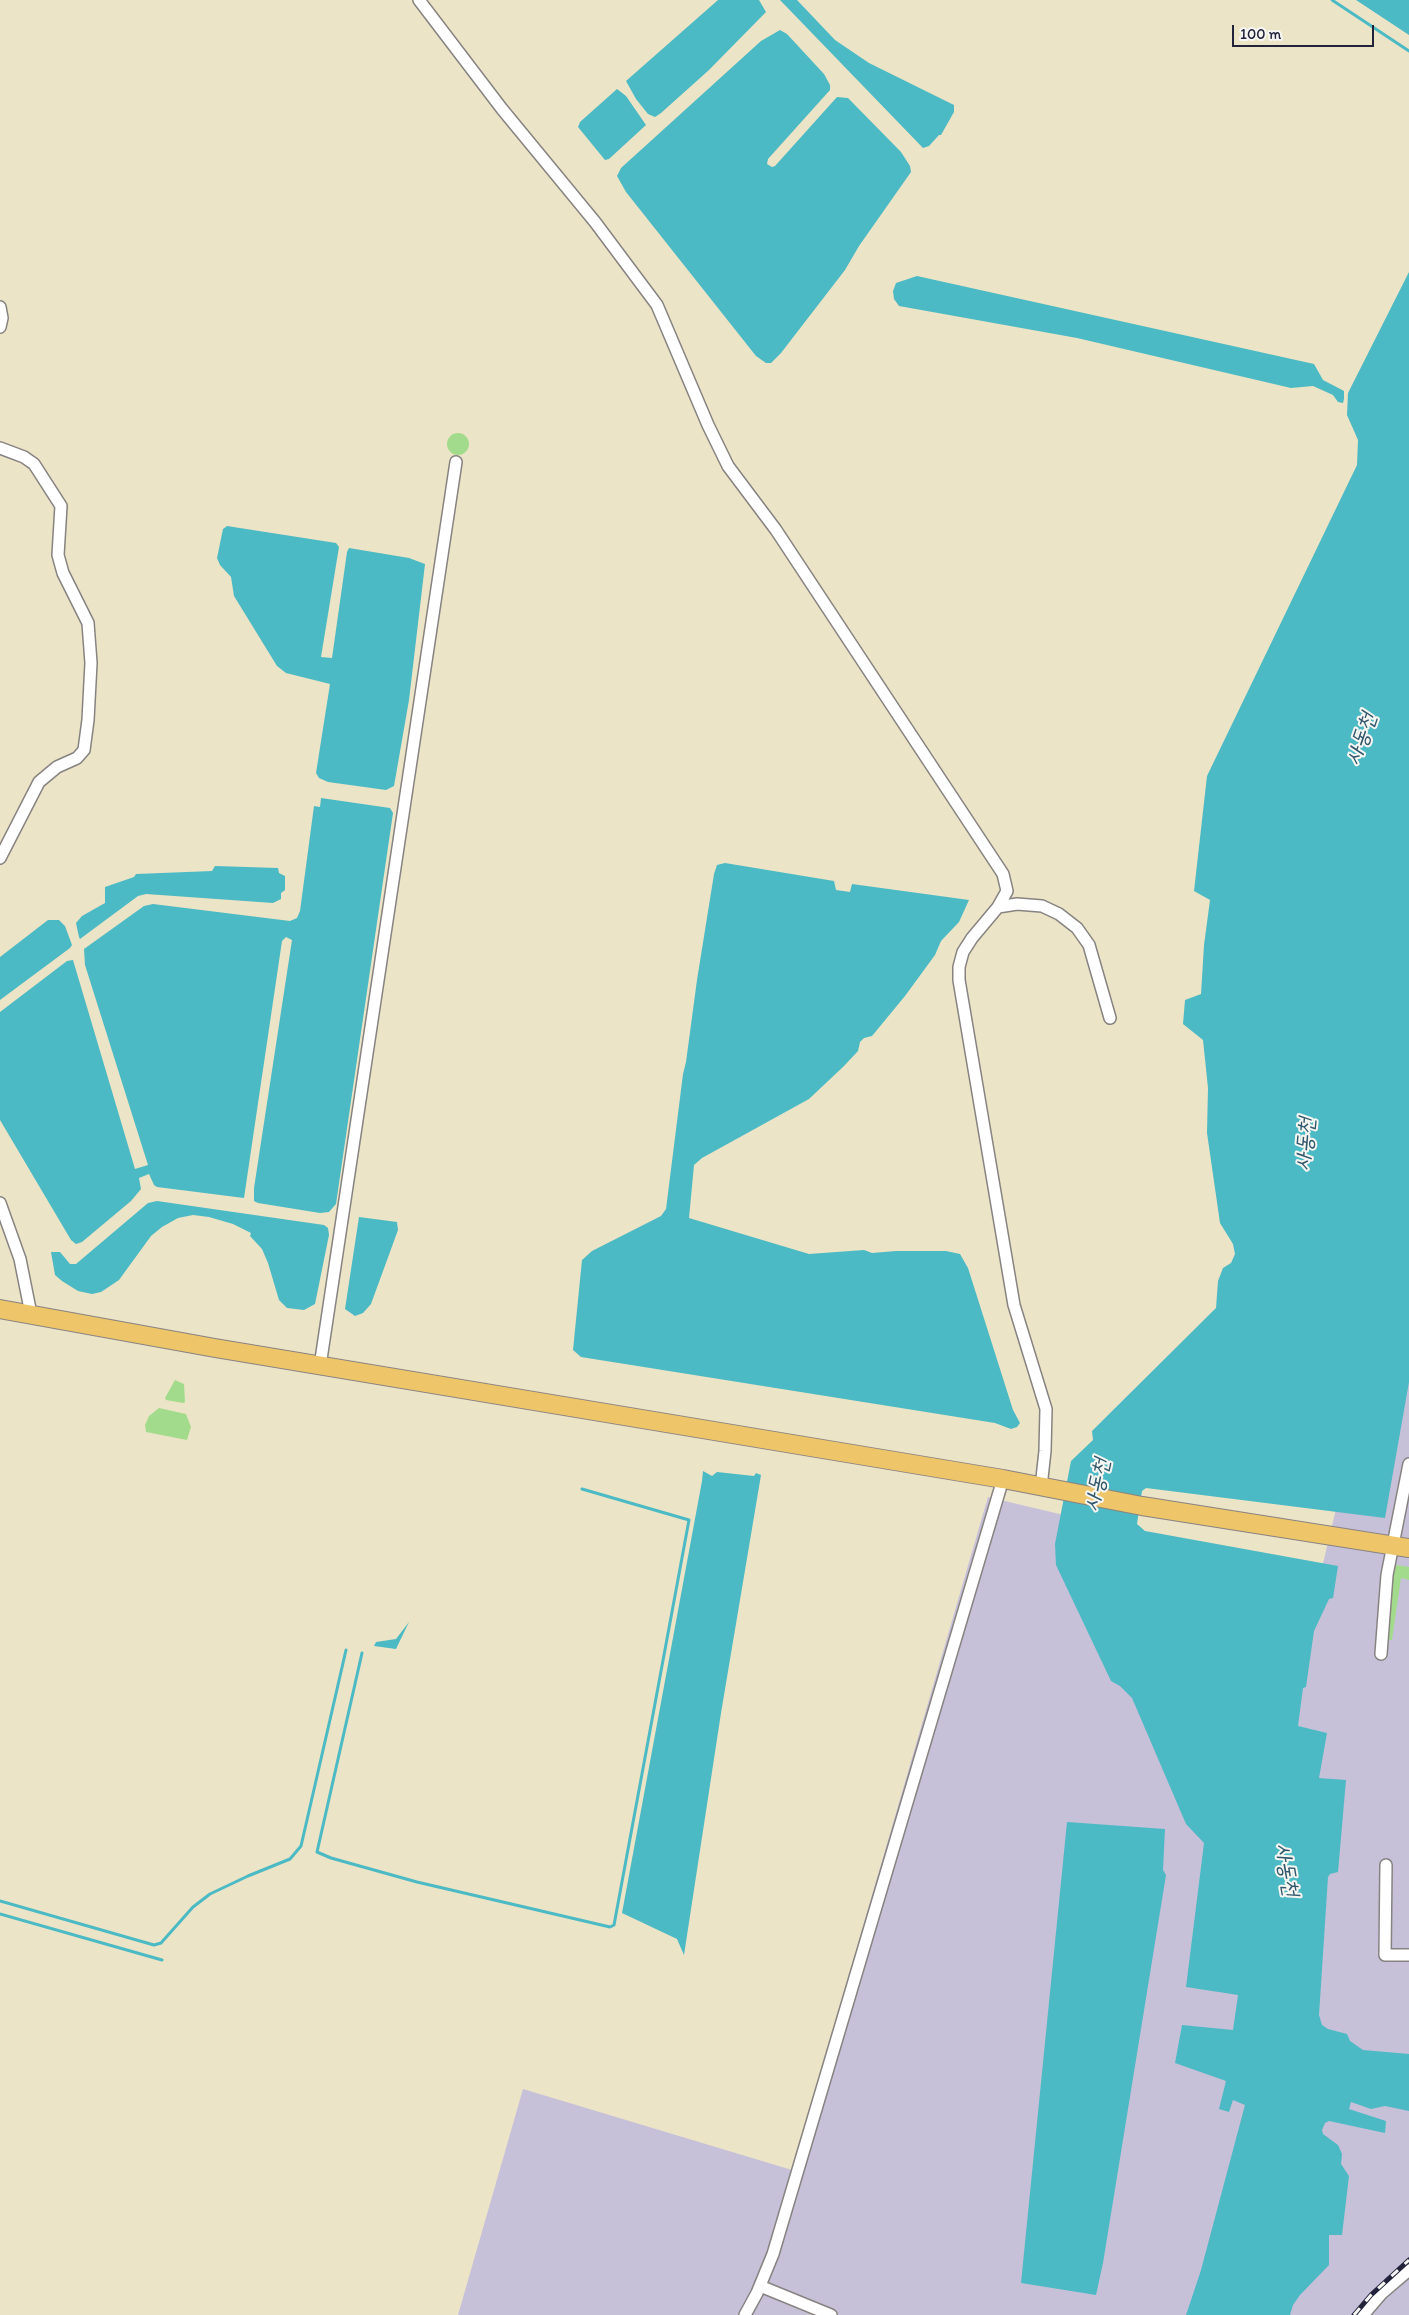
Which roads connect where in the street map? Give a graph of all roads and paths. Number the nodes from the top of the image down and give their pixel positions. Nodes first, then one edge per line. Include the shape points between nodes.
1 (419, 0) edge
2 (0, 307) edge
3 (0, 326) edge
4 (0, 448) edge
5 (456, 462) dead end
6 (0, 858) edge
7 (998, 907) junction
8 (1110, 1018) dead end
9 (0, 1203) edge
10 (0, 1309) edge
11 (31, 1314) junction
12 (320, 1366) junction
13 (1409, 1464) edge
14 (1003, 1479) junction
15 (1041, 1487) junction
16 (1401, 1547) edge
17 (1380, 1654) dead end
18 (1386, 1865) dead end
19 (1409, 1955) edge
20 (1409, 2270) edge
21 (760, 2286) junction
22 (745, 2315) edge
23 (831, 2315) edge
24 (1363, 2315) edge

1 - 7 street via 658,305 728,466 776,530 1003,874 1007,891
2 - 3 street
4 - 6 street via 34,464 61,506 58,555 63,573 88,623 91,662 84,750 39,782
5 - 12 street
7 - 8 street via 1017,904 1042,906 1060,914 1077,928 1089,945
7 - 15 street via 963,952 959,980 1014,1305 1046,1409
9 - 11 street via 20,1259
10 - 11 main road
11 - 12 main road
12 - 14 main road
13 - 16 street
14 - 15 main road
14 - 21 street via 773,2254
15 - 16 main road
16 - 17 street via 1386,1575
18 - 19 street via 1385,1955
20 - 24 street
21 - 22 street
21 - 23 street

